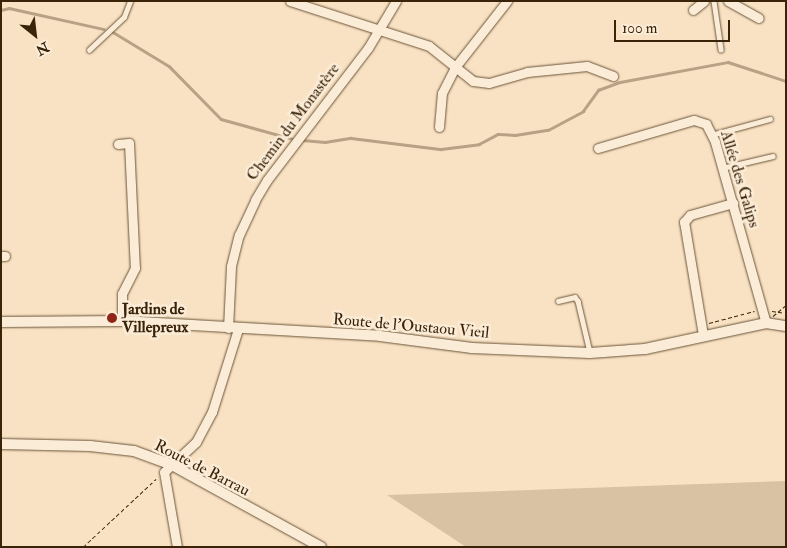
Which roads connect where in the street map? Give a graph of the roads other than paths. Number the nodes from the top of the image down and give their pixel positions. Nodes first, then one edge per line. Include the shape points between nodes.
1 (130, 1) edge
2 (290, 1) edge
3 (396, 1) edge
4 (507, 1) edge
5 (704, 1) edge
6 (714, 1) edge
7 (728, 1) edge
8 (693, 10) dead end
9 (759, 18) dead end
10 (380, 30) junction
11 (721, 49) dead end
12 (89, 50) dead end
13 (456, 66) junction
14 (613, 76) dead end
15 (770, 118) dead end
16 (439, 127) dead end
17 (711, 135) junction
18 (118, 144) dead end
19 (598, 148) dead end
20 (773, 156) dead end
21 (722, 168) junction
22 (732, 204) junction
23 (558, 301) dead end
24 (122, 321) junction
25 (1, 322) edge
26 (766, 323) junction
27 (786, 326) edge
28 (233, 329) junction
29 (702, 331) junction
30 (590, 353) junction
31 (1, 444) edge
32 (168, 468) junction
33 (177, 547) edge
34 (321, 547) edge

1 - 12 lane via 124,16
2 - 10 street
3 - 10 street, Chemin du Monastère
4 - 13 street
5 - 8 street
6 - 11 lane
7 - 9 street
10 - 13 street via 429,46
10 - 28 street, Chemin du Monastère via 255,200 239,236 231,266
13 - 14 street via 473,82 489,83 527,72 587,66
13 - 16 street via 442,93
15 - 17 lane
17 - 19 street, Allée des Galips via 706,124 694,120
17 - 21 street, Allée des Galips
18 - 24 street via 129,143 135,268 122,294
20 - 21 lane
21 - 22 street, Allée des Galips
22 - 26 street, Allée des Galips
22 - 29 street via 690,215 684,222
23 - 30 lane via 575,297 578,301
24 - 25 street, Route de l'Oustaou Vieil
24 - 28 street, Route de l'Oustaou Vieil
26 - 27 street, Route de l'Oustaou Vieil
26 - 29 street, Route de l'Oustaou Vieil
28 - 30 street, Route de l'Oustaou Vieil via 380,336 472,348
28 - 32 street, Chemin du Monastère via 212,412 196,442
29 - 30 street, Route de l'Oustaou Vieil via 645,349
31 - 32 street, Route de Barrau via 90,446 134,451
32 - 33 street
32 - 34 street, Route de Barrau

